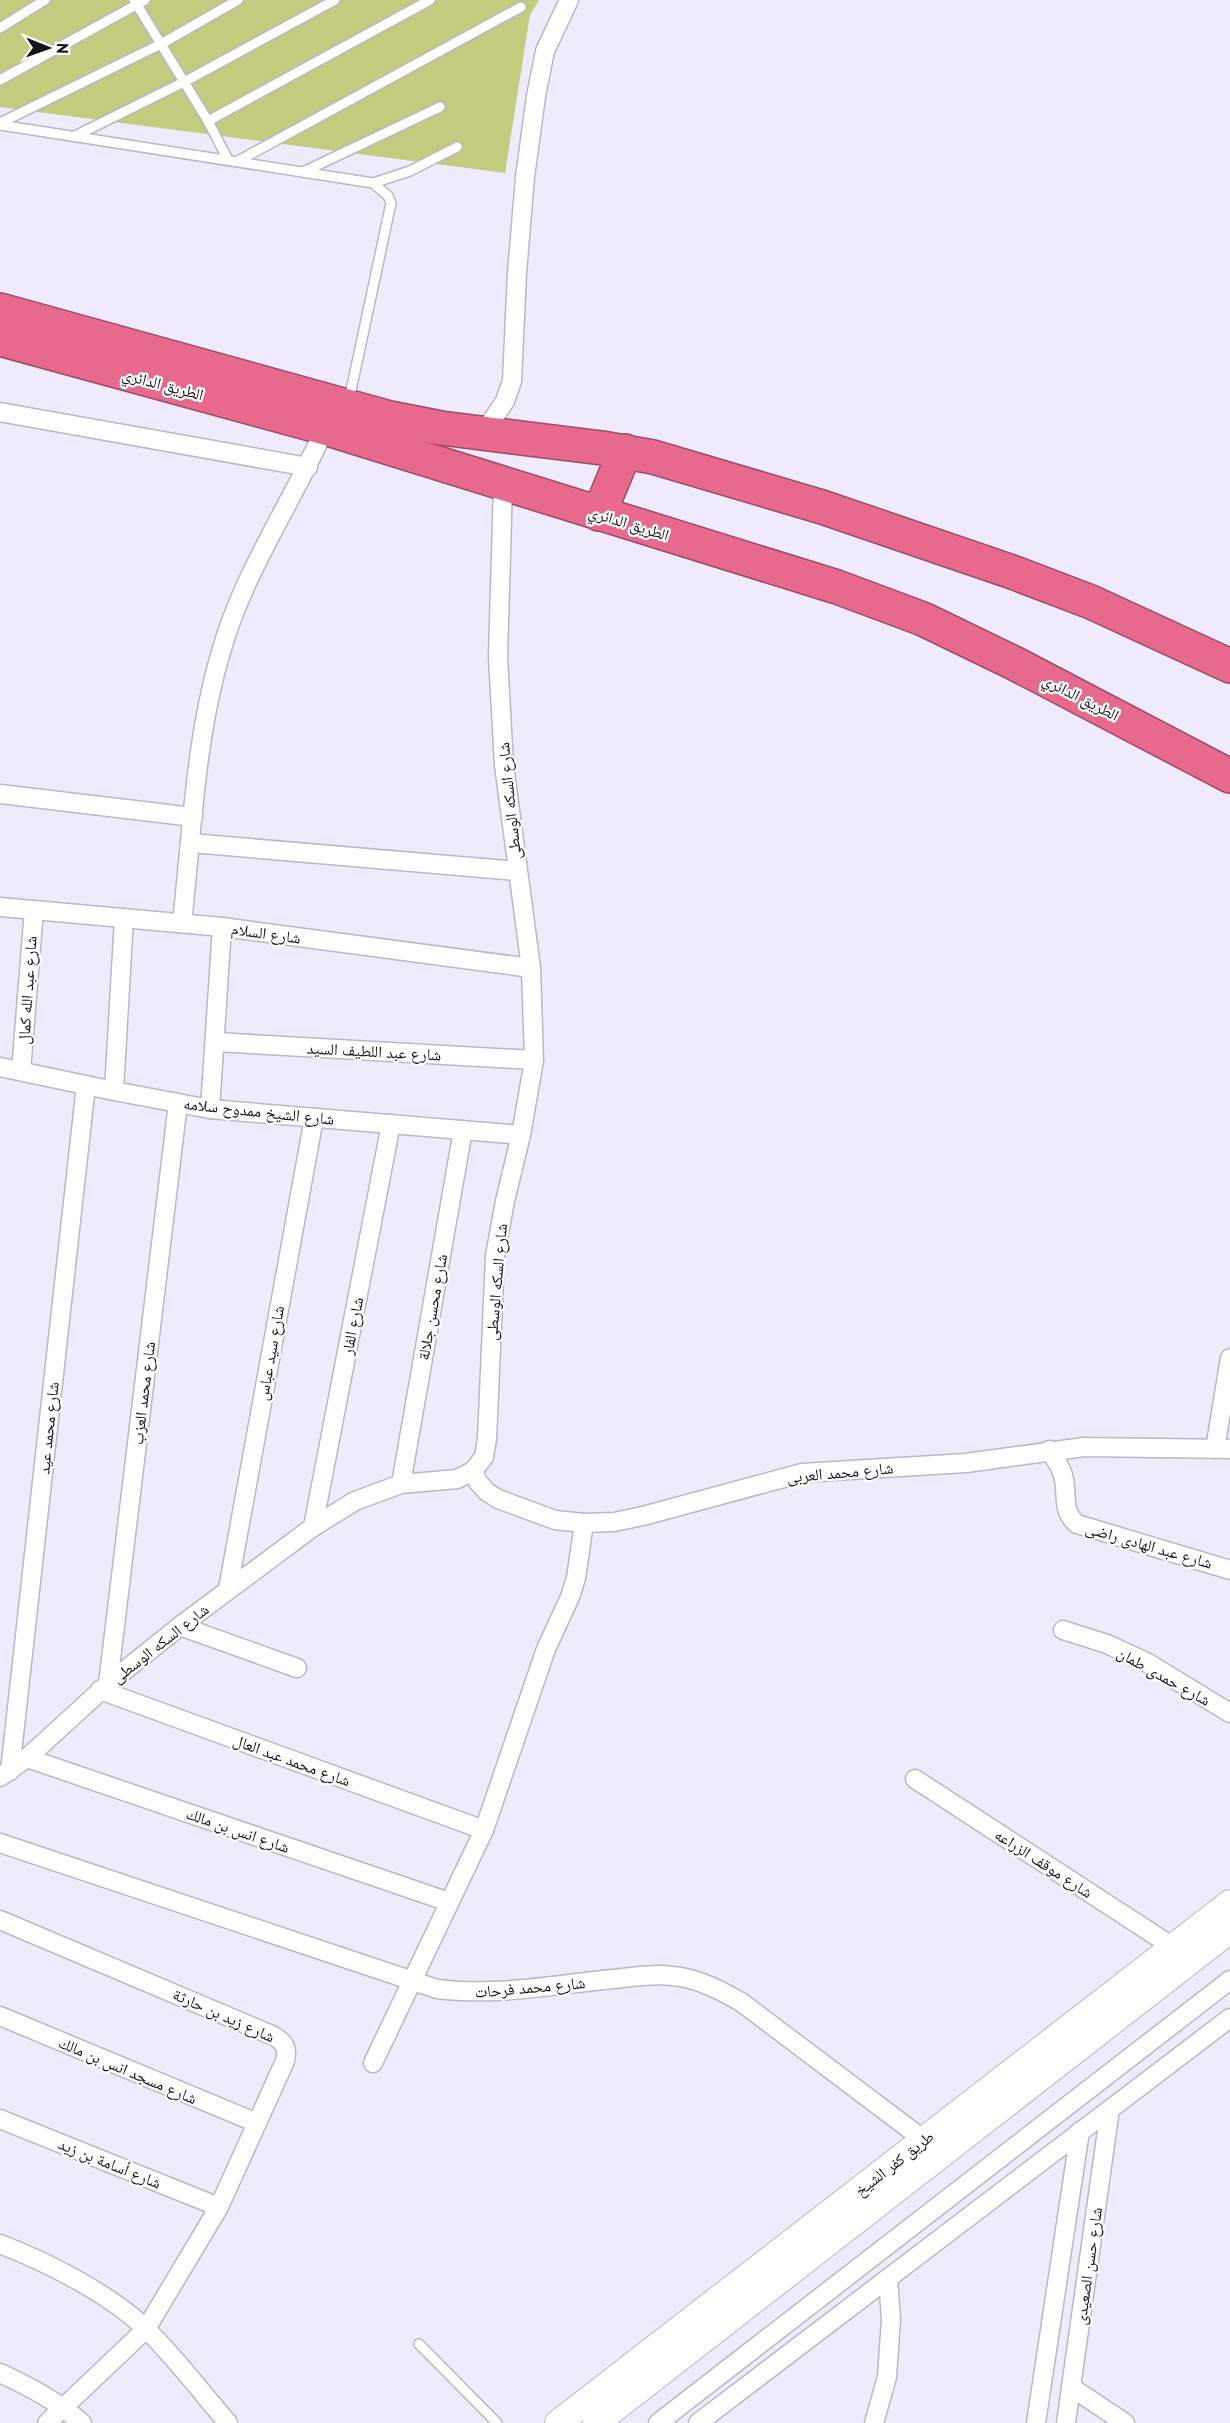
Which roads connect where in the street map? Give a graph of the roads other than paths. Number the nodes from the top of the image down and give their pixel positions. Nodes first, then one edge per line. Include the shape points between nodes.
1 (45, 0) edge
2 (238, 0) edge
3 (335, 0) edge
4 (430, 0) edge
5 (569, 0) edge
6 (139, 2) edge
7 (521, 7) dead end
8 (0, 28) edge
9 (161, 44) junction
10 (0, 80) edge
11 (184, 82) junction
12 (440, 107) dead end
13 (208, 121) junction
14 (0, 124) edge
15 (75, 136) junction
16 (457, 147) dead end
17 (228, 160) junction
18 (238, 161) junction
19 (303, 172) junction
20 (373, 183) junction
21 (0, 310) edge
22 (0, 339) edge
23 (211, 383) junction
24 (347, 406) junction
25 (0, 412) edge
26 (324, 428) junction
27 (483, 434) junction
28 (625, 451) junction
29 (308, 467) junction
30 (503, 485) junction
31 (599, 514) junction
32 (1230, 666) edge
33 (1230, 776) edge
34 (0, 794) edge
35 (194, 817) junction
36 (191, 843) junction
37 (517, 871) junction
38 (0, 907) edge
39 (34, 910) junction
40 (124, 918) junction
41 (182, 923) junction
42 (222, 927) junction
43 (531, 968) junction
44 (215, 1042) junction
45 (534, 1060) junction
46 (0, 1068) edge
47 (21, 1071) junction
48 (86, 1085) junction
49 (114, 1091) junction
50 (178, 1103) junction
51 (210, 1108) junction
52 (314, 1118) junction
53 (392, 1124) junction
54 (463, 1130) junction
55 (521, 1135) junction
56 (1230, 1358) edge
57 (1223, 1449) edge
58 (1049, 1450) junction
59 (473, 1471) junction
60 (401, 1484) junction
61 (584, 1524) junction
62 (313, 1527) junction
63 (1230, 1570) edge
64 (228, 1590) junction
65 (180, 1626) junction
66 (1063, 1630) dead end
67 (297, 1668) dead end
68 (104, 1687) junction
69 (1230, 1713) edge
70 (27, 1758) junction
71 (5, 1774) edge
72 (915, 1779) dead end
73 (484, 1830) junction
74 (0, 1843) edge
75 (449, 1902) junction
76 (1230, 1903) edge
77 (0, 1920) edge
78 (1212, 1935) edge
79 (1173, 1947) junction
80 (1230, 1980) edge
81 (412, 1981) junction
82 (0, 2016) edge
83 (1230, 2018) edge
84 (373, 2063) dead end
85 (1110, 2109) junction
86 (0, 2119) edge
87 (257, 2123) junction
88 (1080, 2131) junction
89 (924, 2140) junction
90 (219, 2207) junction
91 (0, 2244) edge
92 (765, 2277) junction
93 (888, 2278) junction
94 (146, 2329) junction
95 (419, 2344) dead end
96 (0, 2373) edge
97 (1071, 2387) junction
98 (622, 2389) junction
99 (64, 2407) junction
100 (47, 2423) edge
101 (82, 2423) edge
102 (228, 2423) edge
103 (497, 2423) edge
104 (558, 2423) edge
105 (596, 2423) edge
106 (658, 2423) edge
107 (698, 2423) edge
108 (874, 2423) edge
109 (1036, 2423) edge
110 (1066, 2423) edge
111 (1125, 2423) edge

1 - 8 lane
2 - 9 lane
3 - 11 lane
4 - 13 lane
5 - 27 street via 545,51 536,96 525,177 512,381 505,401
6 - 9 lane
6 - 10 lane
7 - 18 lane
9 - 11 lane
9 - 14 lane
11 - 13 lane
11 - 15 lane
12 - 19 lane
13 - 17 lane
14 - 15 lane
15 - 17 lane
16 - 20 lane via 410,171
17 - 18 lane
18 - 19 lane
19 - 20 lane
20 - 24 lane via 391,203
21 - 23 highway, الطريق الدائري
22 - 23 highway, الطريق الدائري
23 - 24 highway, الطريق الدائري
23 - 26 highway, الطريق الدائري
24 - 27 highway, الطريق الدائري via 390,418
25 - 29 street
26 - 29 street
26 - 30 highway, الطريق الدائري
27 - 28 highway, الطريق الدائري
28 - 31 highway
28 - 32 highway, الطريق الدائري via 822,507 1015,573
29 - 35 street via 239,602 221,651 208,701
30 - 31 highway, الطريق الدائري
30 - 37 street, شارع السكه الوسطى via 498,657 504,765
31 - 33 highway, الطريق الدائري via 837,587 923,619
34 - 35 street
35 - 36 street
36 - 37 street
36 - 41 street
37 - 43 street, شارع السكه الوسطى
38 - 39 street, شارع السلام
39 - 40 street, شارع السلام
39 - 47 street, شارع عبد الله كمال
40 - 41 street, شارع السلام
40 - 49 street
41 - 42 street, شارع السلام
42 - 43 street, شارع السلام
42 - 44 street
43 - 45 street, شارع السكه الوسطى
44 - 45 street, شارع عبد اللطيف السيد
44 - 51 street
45 - 55 street, شارع السكه الوسطى
46 - 47 street, شارع الشيخ ممدوح سلامه
47 - 48 street, شارع الشيخ ممدوح سلامه
48 - 49 street, شارع الشيخ ممدوح سلامه
48 - 71 street, شارع محمد عيد
49 - 50 street, شارع الشيخ ممدوح سلامه
50 - 51 street, شارع الشيخ ممدوح سلامه
50 - 68 street, شارع محمد العزب
51 - 52 street, شارع الشيخ ممدوح سلامه
52 - 53 street, شارع الشيخ ممدوح سلامه
52 - 64 street, شارع سيد عباس
53 - 54 street, شارع الشيخ ممدوح سلامه
53 - 62 street, شارع الفار
54 - 55 street, شارع الشيخ ممدوح سلامه
54 - 60 street, شارع محسن جلالة
55 - 59 street, شارع السكه الوسطى via 495,1256 487,1439 484,1457
56 - 57 street
57 - 58 street, شارع محمد العربى
58 - 61 street, شارع محمد العربى via 966,1463 802,1473 614,1522
58 - 63 street, شارع عبد الهادى راضى via 1063,1474 1066,1511 1077,1524
59 - 60 street, شارع السكه الوسطى via 457,1479
59 - 61 street, شارع محمد العربى via 478,1482 498,1499 555,1520
60 - 62 street, شارع السكه الوسطى via 355,1501
61 - 73 street via 570,1597 539,1667
62 - 64 street, شارع السكه الوسطى
64 - 65 street, شارع السكه الوسطى
65 - 67 street
65 - 68 street, شارع السكه الوسطى
66 - 69 street, شارع حمدى طمان via 1107,1644 1149,1664
68 - 70 street, شارع السكه الوسطى
68 - 73 street, شارع محمد عبد العال
70 - 71 street, شارع السكه الوسطى
70 - 75 street, شارع انس بن مالك
72 - 79 street, شارع موقف الزراعه
73 - 75 street
74 - 81 street, شارع محمد فرحات
75 - 81 street
76 - 78 street, طريق كفر الشيخ
77 - 87 street, شارع زيد بن حارثة via 283,2042 287,2051 285,2061
78 - 79 street, طريق كفر الشيخ
78 - 92 street, طريق كفر الشيخ
79 - 89 street, طريق كفر الشيخ
80 - 106 street
81 - 84 street
81 - 89 street, شارع محمد فرحات via 462,1992 642,1976 673,1976 712,1986 741,2002
82 - 87 street, شارع مسجد انس بن مالك
83 - 85 street
85 - 88 street
85 - 97 street, شارع حسن الصعيدى
86 - 90 street, شارع أسامة بن زيد
87 - 90 street, شارع زيد بن حارثة
88 - 93 street
88 - 109 street, شارع حسن الصعيدى
89 - 92 street, طريق كفر الشيخ
90 - 94 street, شارع زيد بن حارثة
91 - 94 street via 54,2267 101,2295
92 - 98 street, طريق كفر الشيخ
93 - 107 street
93 - 108 street via 891,2319 887,2377
94 - 99 street, شارع زيد بن حارثة
94 - 102 street
95 - 103 lane
96 - 99 street
97 - 110 street, شارع حسن الصعيدى
97 - 111 street
98 - 104 street, طريق كفر الشيخ
98 - 105 street, طريق كفر الشيخ
99 - 100 street, شارع زيد بن حارثة
99 - 101 street

